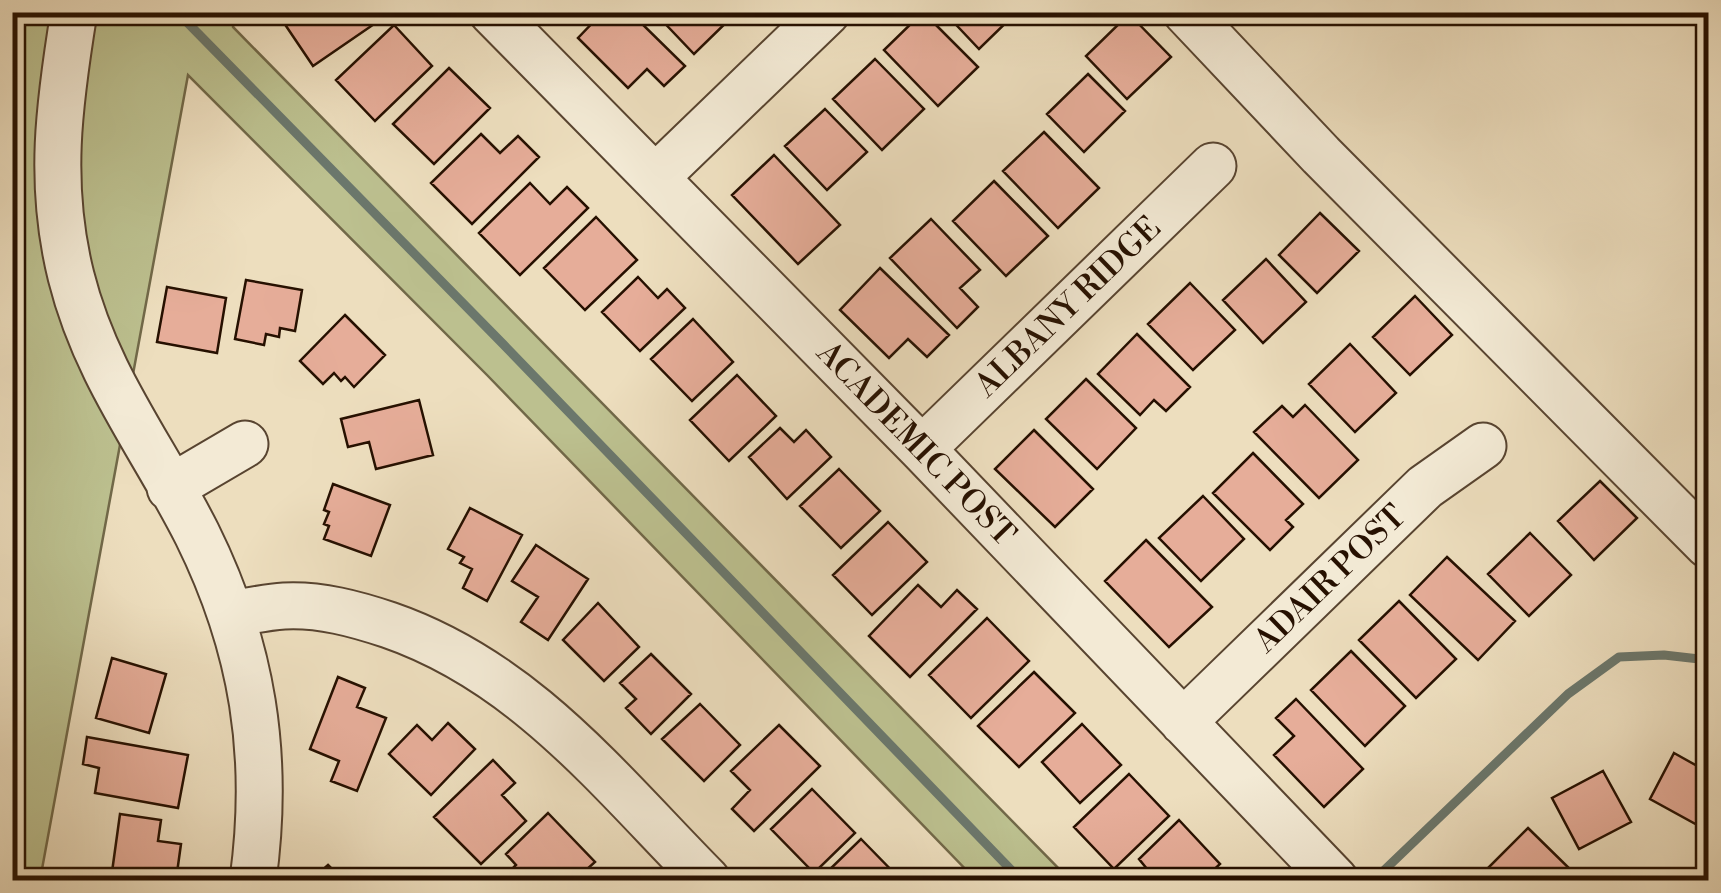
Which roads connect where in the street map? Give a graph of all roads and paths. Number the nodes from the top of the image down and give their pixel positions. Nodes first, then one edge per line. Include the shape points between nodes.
1 (74, 12) edge
2 (492, 12) edge
3 (827, 12) edge
4 (1186, 12) edge
5 (1214, 166) dead end
6 (656, 177) junction
7 (246, 444) dead end
8 (1483, 446) dead end
9 (922, 449) junction
10 (170, 488) junction
11 (1708, 545) edge
12 (231, 614) junction
13 (1183, 722) junction
14 (253, 880) edge
15 (707, 880) edge
16 (1335, 880) edge

1 - 10 street via 57,116 60,218 71,275 111,385
2 - 6 street, ACADEMIC POST
3 - 6 street
4 - 11 street
5 - 9 street, ALBANY RIDGE
6 - 9 street, ACADEMIC POST
7 - 10 street
8 - 13 street, ADAIR POST via 1425,487
9 - 13 street, ACADEMIC POST
10 - 12 street
12 - 14 street via 259,756
12 - 15 street via 319,607 366,617 454,652 533,705
13 - 16 street, ACADEMIC POST

